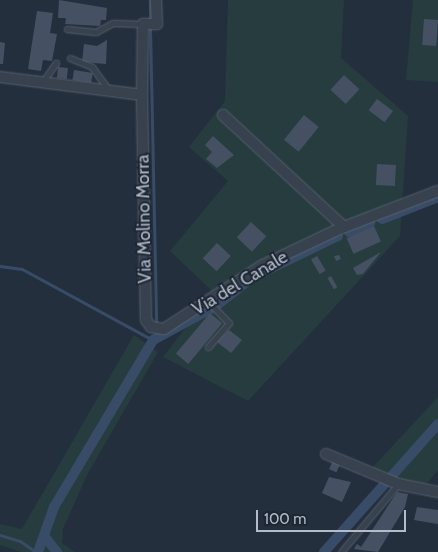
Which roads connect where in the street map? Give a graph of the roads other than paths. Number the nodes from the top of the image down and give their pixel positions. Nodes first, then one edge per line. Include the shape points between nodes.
1 (156, 0) edge
2 (143, 24) junction
3 (67, 29) dead end
4 (70, 58) dead end
5 (56, 63) dead end
6 (0, 77) edge
7 (44, 80) junction
8 (108, 89) junction
9 (142, 96) junction
10 (223, 115) dead end
11 (438, 191) edge
12 (344, 227) junction
13 (208, 301) junction
14 (164, 329) joint
15 (208, 347) dead end
16 (326, 454) dead end
17 (396, 484) junction
18 (438, 492) edge
19 (340, 552) edge

1 - 2 street via 157,24
2 - 3 lane via 113,23 96,32
2 - 9 street, Via Molino Morra
4 - 8 lane via 92,67
5 - 7 lane
6 - 7 street
7 - 8 street
8 - 9 street
9 - 14 street, Via Molino Morra via 146,320 151,327
10 - 12 street
11 - 12 street, Via del Canale
12 - 13 street, Via del Canale via 261,266
13 - 14 street, Via del Canale
13 - 15 lane via 229,323
16 - 17 street
17 - 18 street
17 - 19 lane

